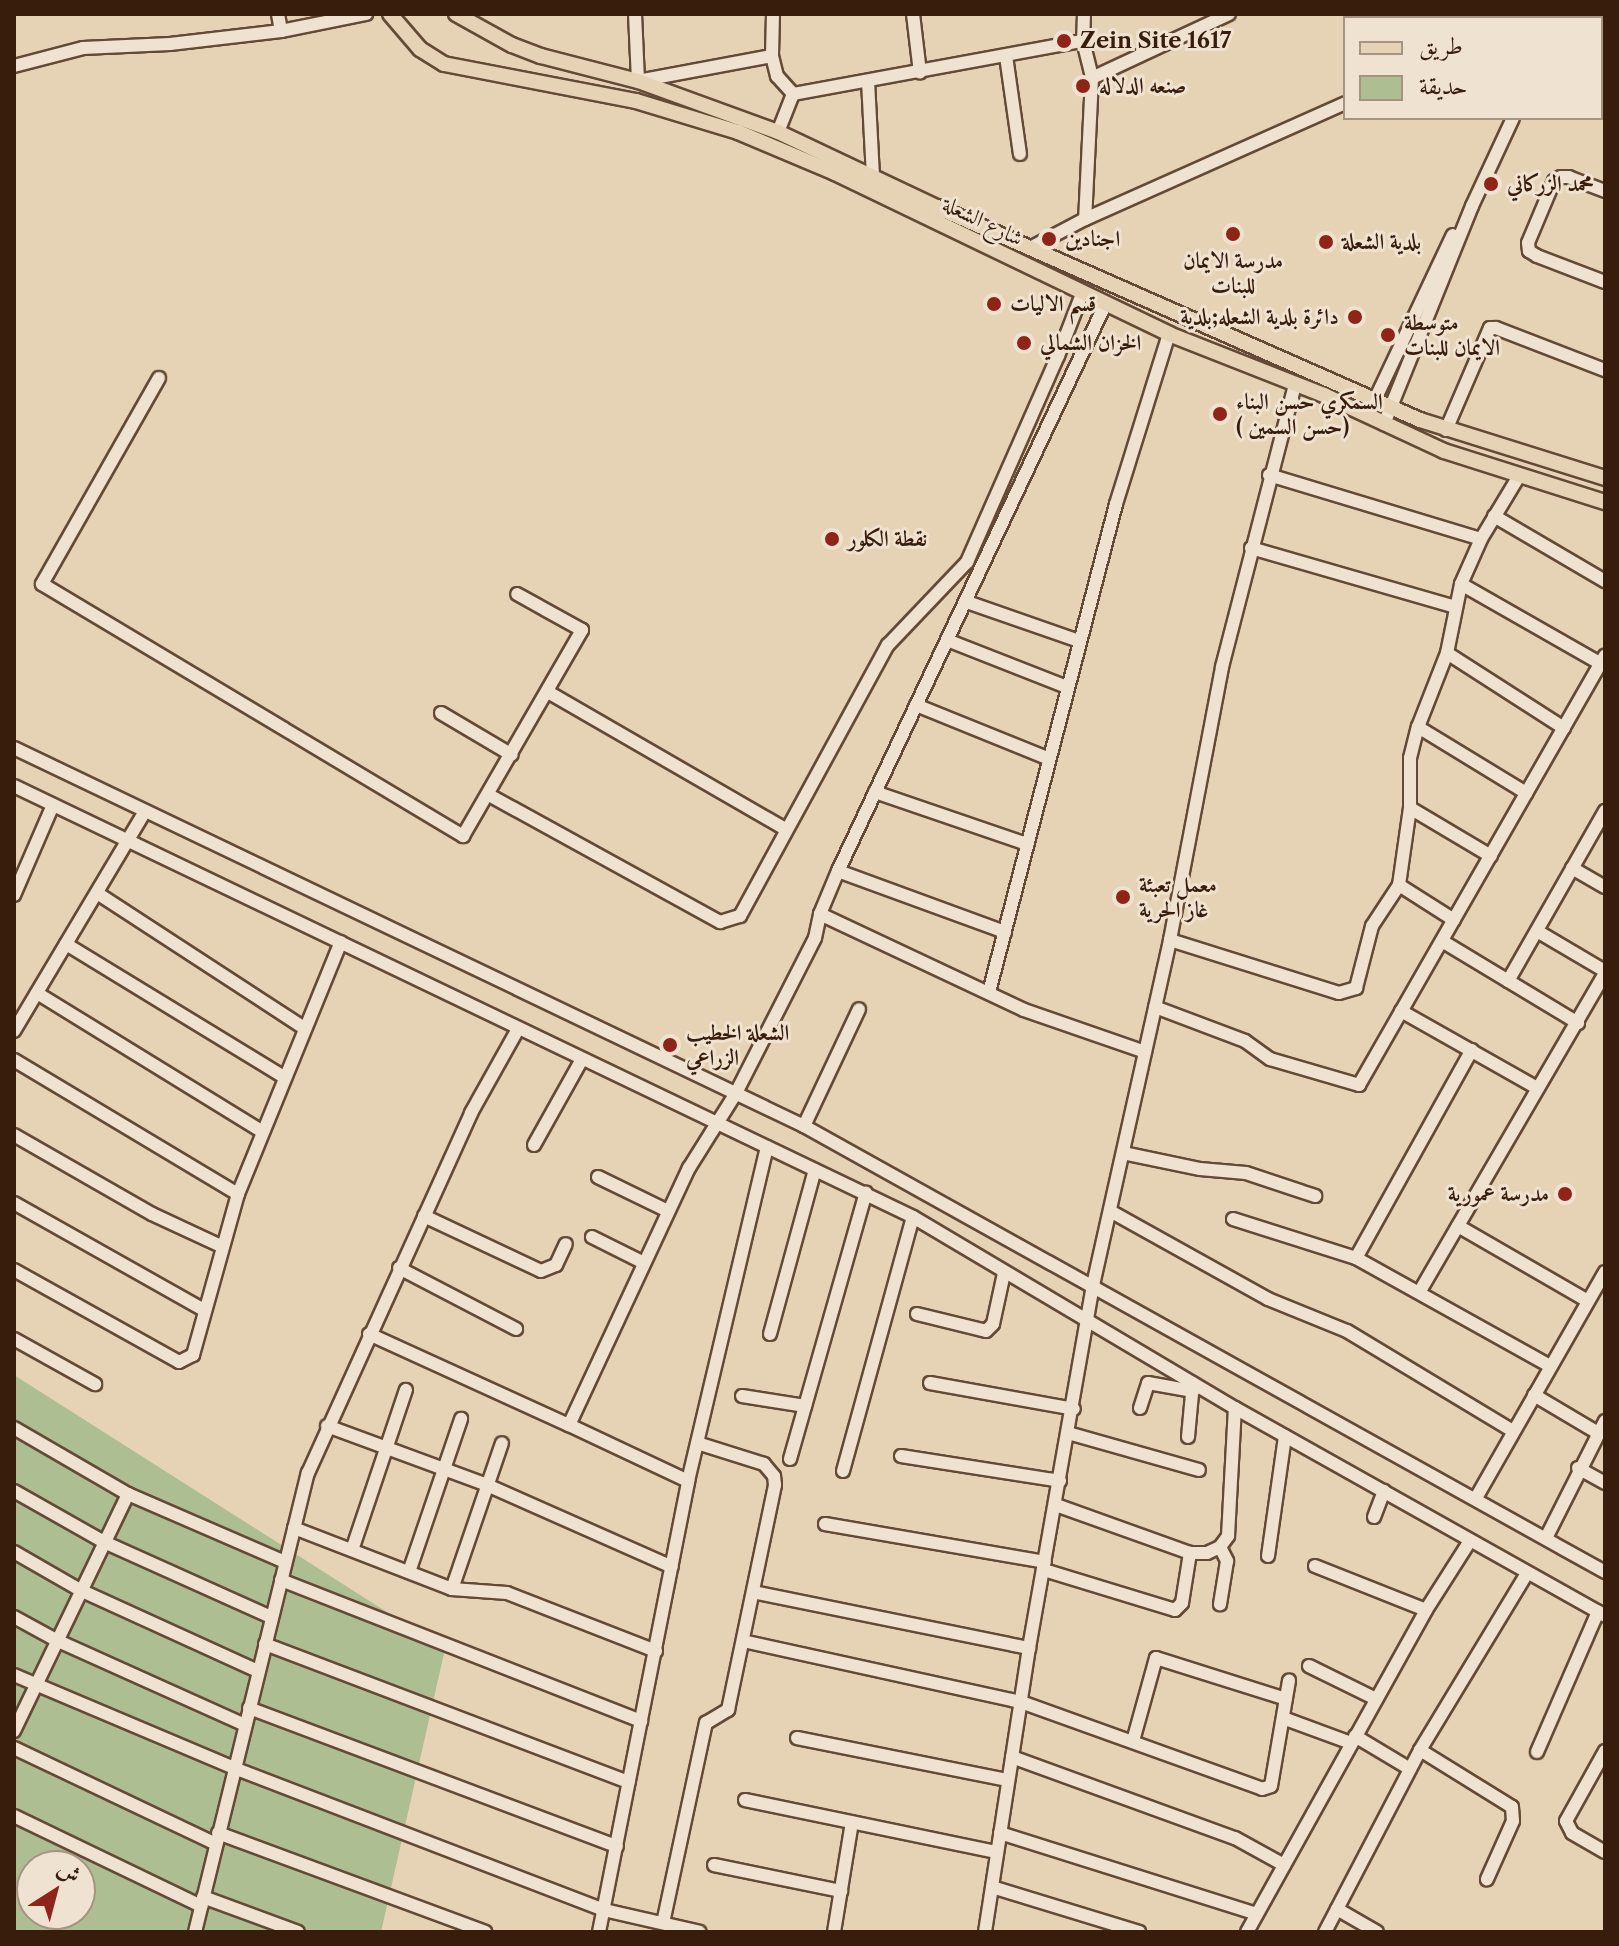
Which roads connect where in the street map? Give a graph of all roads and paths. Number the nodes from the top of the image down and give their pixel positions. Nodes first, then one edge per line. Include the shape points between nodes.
1 (278, 14) edge
2 (366, 14) edge
3 (390, 14) edge
4 (456, 14) edge
5 (635, 14) edge
6 (773, 14) edge
7 (913, 14) edge
8 (1084, 14) edge
9 (1229, 14) edge
10 (281, 31) junction
11 (1083, 41) junction
12 (772, 56) junction
13 (1006, 56) junction
14 (14, 66) edge
15 (920, 73) junction
16 (1092, 78) junction
17 (638, 81) junction
18 (868, 81) junction
19 (1605, 86) edge
20 (793, 94) junction
21 (1605, 99) edge
22 (1343, 104) edge
23 (1512, 120) edge
24 (778, 132) junction
25 (1020, 154) dead end
26 (873, 177) junction
27 (1605, 191) edge
28 (1472, 206) junction
29 (1085, 219) junction
30 (1030, 248) junction
31 (1605, 282) edge
32 (1082, 294) junction
33 (1105, 305) junction
34 (1169, 334) junction
35 (1605, 370) edge
36 (159, 378) dead end
37 (1295, 384) junction
38 (1374, 401) junction
39 (1391, 408) junction
40 (1368, 417) junction
41 (1384, 424) junction
42 (1446, 430) junction
43 (1269, 475) junction
44 (1519, 476) junction
45 (1605, 478) edge
46 (1605, 502) edge
47 (1494, 516) junction
48 (1481, 539) junction
49 (1251, 548) junction
50 (1605, 581) edge
51 (1461, 584) junction
52 (517, 594) dead end
53 (967, 602) junction
54 (1456, 607) junction
55 (947, 640) junction
56 (1079, 641) junction
57 (1447, 653) junction
58 (1603, 660) edge
59 (1067, 687) junction
60 (548, 692) junction
61 (916, 705) junction
62 (441, 713) dead end
63 (1418, 727) junction
64 (1564, 728) junction
65 (14, 748) edge
66 (512, 755) junction
67 (1047, 758) junction
68 (14, 786) edge
69 (875, 792) junction
70 (1526, 793) junction
71 (489, 795) junction
72 (53, 805) junction
73 (1410, 808) junction
74 (1605, 811) edge
75 (144, 813) junction
76 (785, 829) junction
77 (130, 840) junction
78 (1027, 844) junction
79 (1491, 856) junction
80 (1572, 868) junction
81 (838, 871) junction
82 (1399, 885) junction
83 (1605, 887) edge
84 (97, 893) junction
85 (14, 895) edge
86 (820, 914) junction
87 (1454, 920) junction
88 (1537, 931) junction
89 (1005, 932) junction
90 (1170, 940) junction
91 (1442, 941) junction
92 (341, 942) junction
93 (66, 944) junction
94 (1605, 972) edge
95 (1508, 981) junction
96 (989, 992) junction
97 (37, 993) junction
98 (1155, 1007) junction
99 (859, 1009) dead end
100 (1401, 1011) junction
101 (1578, 1023) junction
102 (304, 1028) junction
103 (518, 1029) junction
104 (14, 1031) edge
105 (1472, 1050) junction
106 (1145, 1052) junction
107 (582, 1059) junction
108 (14, 1060) edge
109 (284, 1077) junction
110 (1537, 1088) junction
111 (736, 1093) junction
112 (718, 1123) junction
113 (804, 1126) junction
114 (261, 1131) junction
115 (14, 1135) edge
116 (534, 1145) dead end
117 (767, 1147) junction
118 (1123, 1153) junction
119 (815, 1170) junction
120 (598, 1177) dead end
121 (866, 1193) junction
122 (238, 1194) junction
123 (1315, 1196) dead end
124 (14, 1203) edge
125 (668, 1211) junction
126 (1110, 1211) junction
127 (424, 1216) junction
128 (913, 1217) junction
129 (1233, 1219) dead end
130 (1458, 1226) junction
131 (592, 1237) dead end
132 (566, 1244) dead end
133 (223, 1247) junction
134 (1356, 1258) junction
135 (644, 1263) junction
136 (399, 1268) junction
137 (14, 1270) edge
138 (1605, 1272) edge
139 (1004, 1273) junction
140 (1093, 1285) junction
141 (1420, 1291) junction
142 (1588, 1301) junction
143 (204, 1310) junction
144 (917, 1314) dead end
145 (1087, 1319) junction
146 (516, 1329) dead end
147 (369, 1334) junction
148 (770, 1334) dead end
149 (14, 1339) edge
150 (1550, 1366) junction
151 (930, 1383) dead end
152 (95, 1384) dead end
153 (1193, 1386) junction
154 (406, 1390) dead end
155 (1534, 1395) junction
156 (742, 1396) dead end
157 (805, 1406) junction
158 (1140, 1408) dead end
159 (1235, 1408) junction
160 (1074, 1409) junction
161 (461, 1419) dead end
162 (1605, 1421) edge
163 (569, 1425) junction
164 (327, 1426) junction
165 (14, 1428) edge
166 (1513, 1431) junction
167 (1068, 1433) junction
168 (1598, 1433) junction
169 (1285, 1436) junction
170 (1188, 1437) dead end
171 (502, 1443) dead end
172 (697, 1443) junction
173 (383, 1449) junction
174 (901, 1456) dead end
175 (790, 1459) dead end
176 (1578, 1468) junction
177 (1199, 1470) dead end
178 (442, 1471) junction
179 (843, 1471) dead end
180 (688, 1481) junction
181 (1060, 1481) junction
182 (1605, 1483) edge
183 (487, 1485) junction
184 (14, 1491) edge
185 (1384, 1491) junction
186 (128, 1494) junction
187 (1476, 1498) junction
188 (1056, 1505) junction
189 (1374, 1517) dead end
190 (825, 1524) dead end
191 (294, 1528) junction
192 (1546, 1538) junction
193 (1470, 1541) junction
194 (104, 1542) junction
195 (1220, 1547) junction
196 (352, 1550) junction
197 (14, 1552) edge
198 (1190, 1553) junction
199 (1268, 1556) dead end
200 (285, 1562) junction
201 (1045, 1566) junction
202 (1315, 1566) dead end
203 (672, 1567) junction
204 (409, 1572) junction
205 (1605, 1572) edge
206 (1526, 1575) junction
207 (281, 1580) junction
208 (452, 1589) junction
209 (80, 1590) junction
210 (753, 1592) junction
211 (1220, 1604) dead end
212 (1426, 1610) junction
213 (1601, 1614) edge
214 (14, 1617) edge
215 (271, 1617) junction
216 (56, 1640) junction
217 (743, 1641) junction
218 (265, 1644) junction
219 (1029, 1648) junction
220 (656, 1651) junction
221 (1309, 1666) dead end
222 (258, 1671) junction
223 (14, 1675) edge
224 (1289, 1681) dead end
225 (34, 1686) junction
226 (1286, 1699) junction
227 (1376, 1699) junction
228 (1021, 1702) junction
229 (249, 1708) junction
230 (1283, 1718) junction
231 (641, 1721) junction
232 (245, 1725) junction
233 (14, 1731) edge
234 (797, 1738) dead end
235 (1353, 1740) junction
236 (1133, 1741) junction
237 (14, 1748) edge
238 (1420, 1750) junction
239 (1605, 1751) edge
240 (1537, 1752) dead end
241 (1012, 1757) junction
242 (234, 1768) junction
243 (1410, 1769) junction
244 (1008, 1780) junction
245 (629, 1782) junction
246 (745, 1800) dead end
247 (14, 1816) edge
248 (852, 1822) junction
249 (1000, 1833) junction
250 (217, 1838) junction
251 (617, 1846) junction
252 (997, 1852) junction
253 (1605, 1852) edge
254 (714, 1865) dead end
255 (1284, 1865) junction
256 (1487, 1879) dead end
257 (992, 1887) junction
258 (841, 1891) junction
259 (202, 1902) junction
260 (1337, 1909) junction
261 (604, 1910) junction
262 (1257, 1914) junction
263 (663, 1923) junction
264 (682, 1930) edge
265 (195, 1932) edge
266 (298, 1932) edge
267 (485, 1932) edge
268 (599, 1932) edge
269 (700, 1932) edge
270 (834, 1932) edge
271 (985, 1932) edge
272 (1139, 1932) edge
273 (1247, 1932) edge
274 (1325, 1932) edge
275 (1377, 1932) edge

1 - 10 street
2 - 10 street
3 - 32 main road, شارع الشعلة via 420,49 444,64 636,101 738,132 835,173
4 - 17 main road, شارع الشعلة via 541,56
5 - 17 street
6 - 12 street
7 - 15 street
8 - 11 street
9 - 16 street
10 - 14 street via 83,48
11 - 13 street
11 - 16 street
12 - 17 street
12 - 20 street via 777,76
13 - 15 street
13 - 25 street
15 - 18 street
16 - 29 street
17 - 24 main road, شارع الشعلة
18 - 20 street
18 - 26 street
19 - 21 street
20 - 24 street
22 - 29 street
23 - 28 street
24 - 26 main road, شارع الشعلة
26 - 30 main road, شارع الشعلة
27 - 31 street via 1561,177 1554,181 1528,243 1537,256
28 - 38 street via 1433,272
28 - 39 street
29 - 30 street
30 - 38 main road, شارع الشعلة
32 - 33 main road, شارع الشعلة
32 - 76 street via 967,562 888,645
33 - 34 main road, شارع الشعلة
33 - 53 street
34 - 37 main road, شارع الشعلة
34 - 56 street
35 - 42 street via 1490,328
36 - 71 street via 42,584 463,836
37 - 40 main road, شارع الشعلة
37 - 43 street
38 - 39 main road, شارع الشعلة
38 - 40 street
39 - 41 street
39 - 42 main road, شارع الشعلة
40 - 41 main road, شارع الشعلة
41 - 44 main road, شارع الشعلة
42 - 45 main road, شارع الشعلة
43 - 48 street
43 - 49 street
44 - 46 main road, شارع الشعلة
44 - 47 street
47 - 48 street
47 - 50 street
48 - 51 street
49 - 54 street
49 - 90 street via 1207,735
51 - 54 street
51 - 58 street
52 - 60 street via 582,630
53 - 55 street
53 - 56 street
54 - 57 street
55 - 59 street
55 - 61 street
56 - 59 street
57 - 63 street
57 - 64 street
58 - 64 street
59 - 67 street
60 - 66 street
60 - 76 street
61 - 67 street
61 - 69 street
62 - 66 street
63 - 70 street
63 - 73 street via 1410,758
64 - 70 street
65 - 75 street
66 - 71 street
67 - 78 street
68 - 72 street
69 - 78 street
69 - 81 street
70 - 79 street
71 - 76 street via 720,922 740,916
72 - 77 street
72 - 85 street
73 - 79 street
73 - 82 street
74 - 80 street
75 - 77 street
75 - 111 street
77 - 84 street
77 - 92 street
78 - 89 street
79 - 87 street
80 - 83 street
80 - 88 street
81 - 86 street
81 - 89 street
82 - 87 street
82 - 90 street via 1372,926 1360,979 1350,992 1339,993
84 - 93 street
84 - 102 street
86 - 96 street
86 - 111 street via 815,938
87 - 91 street
88 - 94 street
88 - 95 street
89 - 96 street
90 - 98 street
91 - 95 street
91 - 100 street
92 - 102 street
92 - 103 street
93 - 97 street
93 - 109 street
94 - 101 street
95 - 101 street
96 - 106 street via 1024,1010
97 - 104 street
97 - 114 street
98 - 100 street via 1245,1041 1270,1059 1359,1085
98 - 106 street
99 - 113 street
100 - 105 street
101 - 110 street
102 - 109 street
103 - 107 street
103 - 127 street via 471,1113
105 - 110 street
105 - 134 street
106 - 118 street
107 - 112 street
107 - 116 street
108 - 122 street
109 - 114 street
110 - 130 street
111 - 112 street
111 - 113 street
112 - 117 street
112 - 125 street
113 - 140 street
114 - 122 street
115 - 133 street via 152,1214
117 - 119 street
117 - 172 street
118 - 123 street via 1246,1173
118 - 126 street
119 - 121 street
119 - 148 street
120 - 125 street
121 - 128 street
121 - 157 street
122 - 133 street
124 - 143 street
125 - 135 street
126 - 140 street
126 - 166 street via 1268,1299 1347,1331
127 - 132 street via 541,1271 556,1265
127 - 136 street
128 - 139 street
128 - 179 street
129 - 134 street
130 - 141 street
130 - 142 street
131 - 135 street
133 - 143 street
134 - 141 street
135 - 163 street
136 - 146 street
136 - 147 street
137 - 143 street via 179,1362 193,1355
138 - 142 street
139 - 144 street via 993,1324 986,1331
139 - 145 street
140 - 145 street
140 - 187 street
141 - 150 street
142 - 150 street
145 - 153 street
145 - 160 street
147 - 163 street
147 - 164 street
149 - 152 street
150 - 155 street
151 - 160 street
153 - 158 street via 1148,1383
153 - 159 street
153 - 170 street
154 - 173 street
155 - 166 street
155 - 168 street
156 - 157 street
157 - 175 street
159 - 169 street
159 - 195 street via 1228,1536
160 - 167 street
161 - 178 street
162 - 168 street
163 - 180 street
164 - 173 street
164 - 191 street
165 - 186 street
166 - 187 street
167 - 177 street
167 - 181 street
168 - 176 street
169 - 185 street
169 - 199 street
171 - 183 street
172 - 180 street
172 - 210 street via 764,1464 774,1476
173 - 178 street
173 - 196 street
174 - 181 street
176 - 182 street
176 - 192 street
178 - 183 street
178 - 204 street
180 - 203 street
181 - 188 street
183 - 203 street
183 - 208 street
184 - 194 street
185 - 189 street
185 - 193 street
186 - 194 street
186 - 200 street
187 - 192 street
188 - 198 street
188 - 201 street
190 - 201 street
191 - 196 street
191 - 200 street
192 - 205 street
193 - 206 street
193 - 212 street
194 - 209 street
194 - 215 street
195 - 198 street
195 - 211 street via 1227,1561
196 - 204 street
197 - 209 street
198 - 201 street via 1182,1603 1175,1610
200 - 207 street
201 - 219 street
202 - 212 street
203 - 220 street
204 - 208 street
206 - 213 street
206 - 238 street
207 - 215 street
207 - 231 street
208 - 220 street via 507,1593
209 - 216 street
209 - 222 street
210 - 217 street
210 - 219 street
212 - 227 street
213 - 240 street
214 - 216 street
215 - 218 street
216 - 225 street
216 - 232 street
217 - 228 street
217 - 263 street via 728,1710 706,1723
218 - 222 street
218 - 245 street
219 - 228 street
220 - 231 street
221 - 227 street
222 - 229 street
223 - 225 street
224 - 226 street
225 - 233 street
225 - 242 street
226 - 230 street
226 - 236 street via 1159,1657 1153,1661
227 - 235 street
228 - 236 street
228 - 241 street
229 - 232 street
229 - 251 street
230 - 235 street
230 - 236 street via 1267,1790
231 - 245 street
232 - 242 street
234 - 244 street
235 - 243 street
235 - 255 street
237 - 250 street
238 - 243 street
238 - 256 street via 1512,1807 1513,1821
239 - 253 street via 1566,1821 1572,1833
241 - 244 street
241 - 255 street via 1235,1838
242 - 250 street
242 - 261 street
243 - 260 street
244 - 249 street
245 - 251 street
246 - 248 street
247 - 259 street
248 - 252 street
248 - 258 street
249 - 252 street
249 - 262 street
250 - 259 street
250 - 267 street
251 - 261 street
252 - 257 street
254 - 258 street
255 - 262 street
257 - 271 street
257 - 272 street
258 - 270 street
259 - 265 street
259 - 266 street
260 - 274 street
260 - 275 street
261 - 263 street
261 - 268 street
262 - 273 street
263 - 264 street
264 - 269 street

